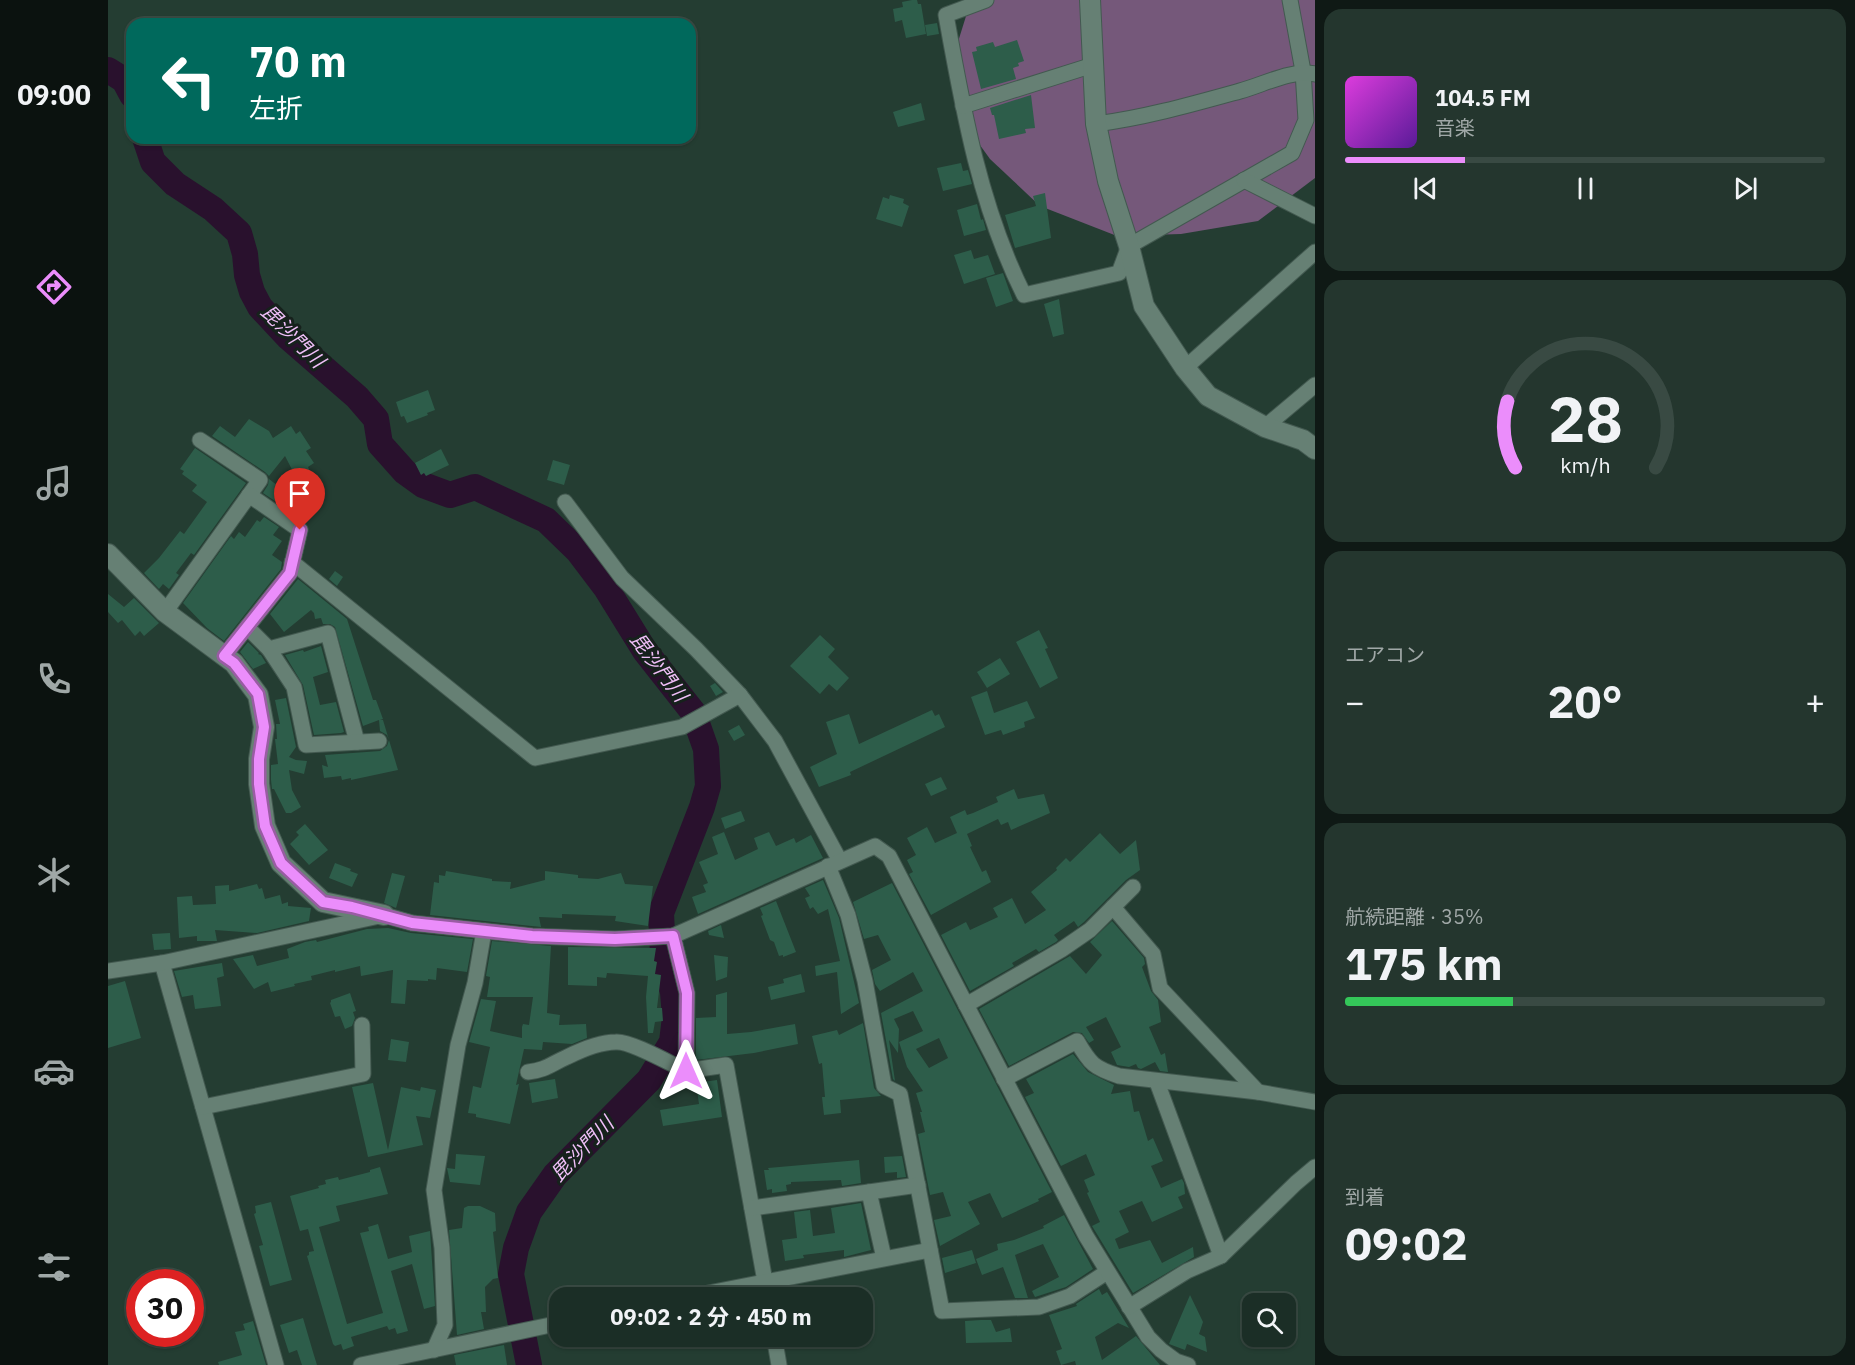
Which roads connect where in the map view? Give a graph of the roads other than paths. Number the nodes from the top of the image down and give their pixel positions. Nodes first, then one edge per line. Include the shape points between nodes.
1 (986, 0) edge
2 (1090, 0) edge
3 (1290, 0) edge
4 (1093, 65) junction
5 (1309, 73) edge
6 (963, 106) junction
7 (1096, 124) junction
8 (1244, 180) junction
9 (1315, 216) edge
10 (1129, 246) junction
11 (1315, 252) edge
12 (1185, 368) junction
13 (1315, 385) edge
14 (1265, 427) junction
15 (200, 440) dead end
16 (1315, 449) edge
17 (249, 495) junction
18 (565, 502) dead end
19 (108, 554) edge
20 (292, 562) junction
21 (165, 612) junction
22 (247, 627) junction
23 (269, 649) junction
24 (224, 656) junction
25 (740, 695) junction
26 (380, 741) dead end
27 (357, 742) junction
28 (834, 864) junction
29 (1133, 887) dead end
30 (1113, 906) junction
31 (384, 915) junction
32 (484, 931) junction
33 (673, 936) junction
34 (162, 963) junction
35 (108, 972) edge
36 (966, 1005) junction
37 (362, 1025) dead end
38 (686, 1071) junction
39 (528, 1072) dead end
40 (1004, 1079) junction
41 (1157, 1082) junction
42 (1258, 1092) junction
43 (1315, 1102) edge
44 (203, 1107) junction
45 (1315, 1167) edge
46 (918, 1185) junction
47 (869, 1192) junction
48 (752, 1208) junction
49 (930, 1250) junction
50 (1221, 1256) junction
51 (884, 1258) junction
52 (1107, 1272) junction
53 (765, 1280) junction
54 (733, 1287) edge
55 (766, 1287) edge
56 (1129, 1307) junction
57 (549, 1325) edge
58 (776, 1347) edge
59 (434, 1350) junction
60 (395, 1361) edge
61 (276, 1365) edge
62 (361, 1365) edge
63 (779, 1365) edge
64 (1188, 1365) edge

1 - 6 street via 946,15
2 - 4 street
3 - 5 street
4 - 6 street
4 - 7 street
5 - 7 street
5 - 8 street via 1306,120 1292,153
6 - 10 street via 1006,259 1024,295 1119,273
7 - 10 street via 1108,181
8 - 9 street
8 - 10 street
10 - 12 street via 1144,306
11 - 12 street
12 - 14 street via 1208,396
13 - 14 street
14 - 16 street via 1304,440
15 - 17 street via 260,480
17 - 20 street via 300,530
17 - 21 street
18 - 25 street via 622,578
19 - 21 street
20 - 22 street via 290,573
20 - 25 street via 535,758 682,727
21 - 24 street
22 - 23 street
22 - 24 street
23 - 27 street via 294,687 306,745
23 - 27 street via 328,633
24 - 31 street via 258,694 264,727 259,784 265,826 281,863 323,902
25 - 28 street via 775,741
26 - 27 street
28 - 33 street
28 - 36 street via 875,846 889,856
28 - 46 street via 865,981 884,1086 900,1094
29 - 30 street
30 - 36 street via 1090,930 1061,950
30 - 42 street via 1153,954 1160,988
31 - 32 street via 412,923
31 - 34 street
32 - 33 street via 603,939
32 - 59 street via 458,1045 434,1190 442,1248 445,1325
33 - 38 street via 687,993
34 - 35 street
34 - 44 street
36 - 40 street
37 - 44 street via 363,1074
38 - 39 street via 618,1041 594,1046 544,1070
38 - 48 street via 726,1065
40 - 41 street via 1077,1041 1088,1062 1098,1069
40 - 52 street
41 - 42 street
41 - 50 street
42 - 43 street
44 - 61 street
45 - 50 street
46 - 47 street
46 - 49 street
47 - 48 street
47 - 51 street
48 - 53 street
49 - 51 street
49 - 52 street via 942,1311 1039,1307 1070,1296
50 - 56 street via 1187,1271
51 - 53 street
52 - 56 street
53 - 54 street
53 - 55 street
56 - 64 street via 1161,1350
57 - 59 street
58 - 63 street
59 - 60 street
60 - 62 street

